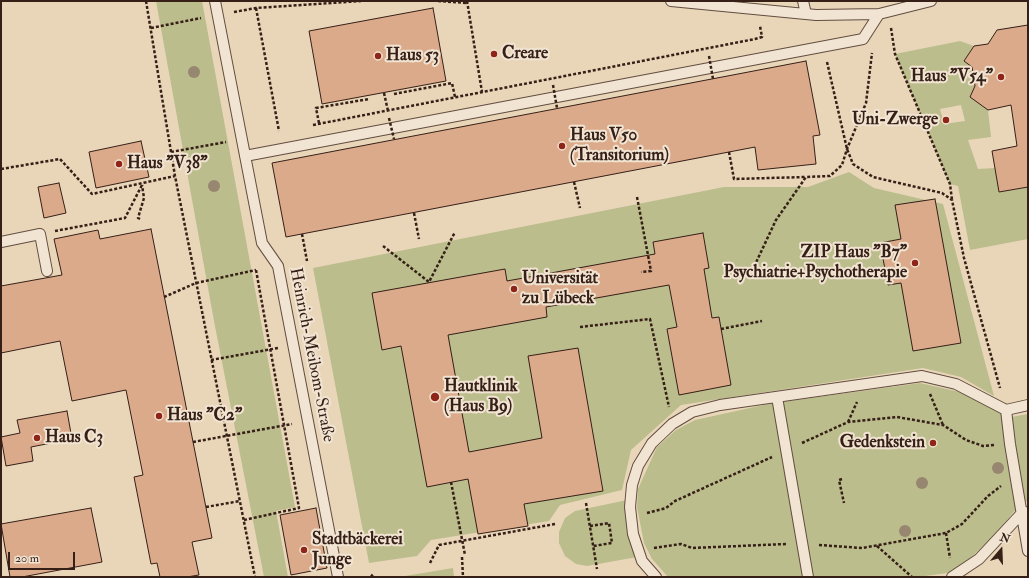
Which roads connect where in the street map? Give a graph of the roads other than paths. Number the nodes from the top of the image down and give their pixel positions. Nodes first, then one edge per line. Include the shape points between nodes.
1 (215, 1) edge
2 (671, 1) edge
3 (803, 1) edge
4 (931, 1) edge
5 (884, 13) junction
6 (806, 14) junction
7 (245, 156) junction
8 (1, 242) edge
9 (48, 271) dead end
10 (777, 397) junction
11 (1028, 406) edge
12 (1006, 410) junction
13 (1024, 513) edge
14 (1028, 551) edge
15 (338, 577) edge
16 (656, 577) edge
17 (808, 577) edge
18 (953, 577) edge

1 - 7 lane, Heinrich-Meibom-Straße
2 - 6 lane
3 - 6 lane
4 - 5 lane
5 - 6 lane
5 - 7 lane via 864,39
7 - 15 lane, Heinrich-Meibom-Straße via 262,243 278,266
8 - 9 lane via 40,234
10 - 12 lane via 922,376 956,384
10 - 16 lane via 720,405 692,412 672,424 652,443 642,460 630,494 630,517 642,561
10 - 17 lane
11 - 12 lane
12 - 13 lane
13 - 14 lane
13 - 18 lane via 979,559

